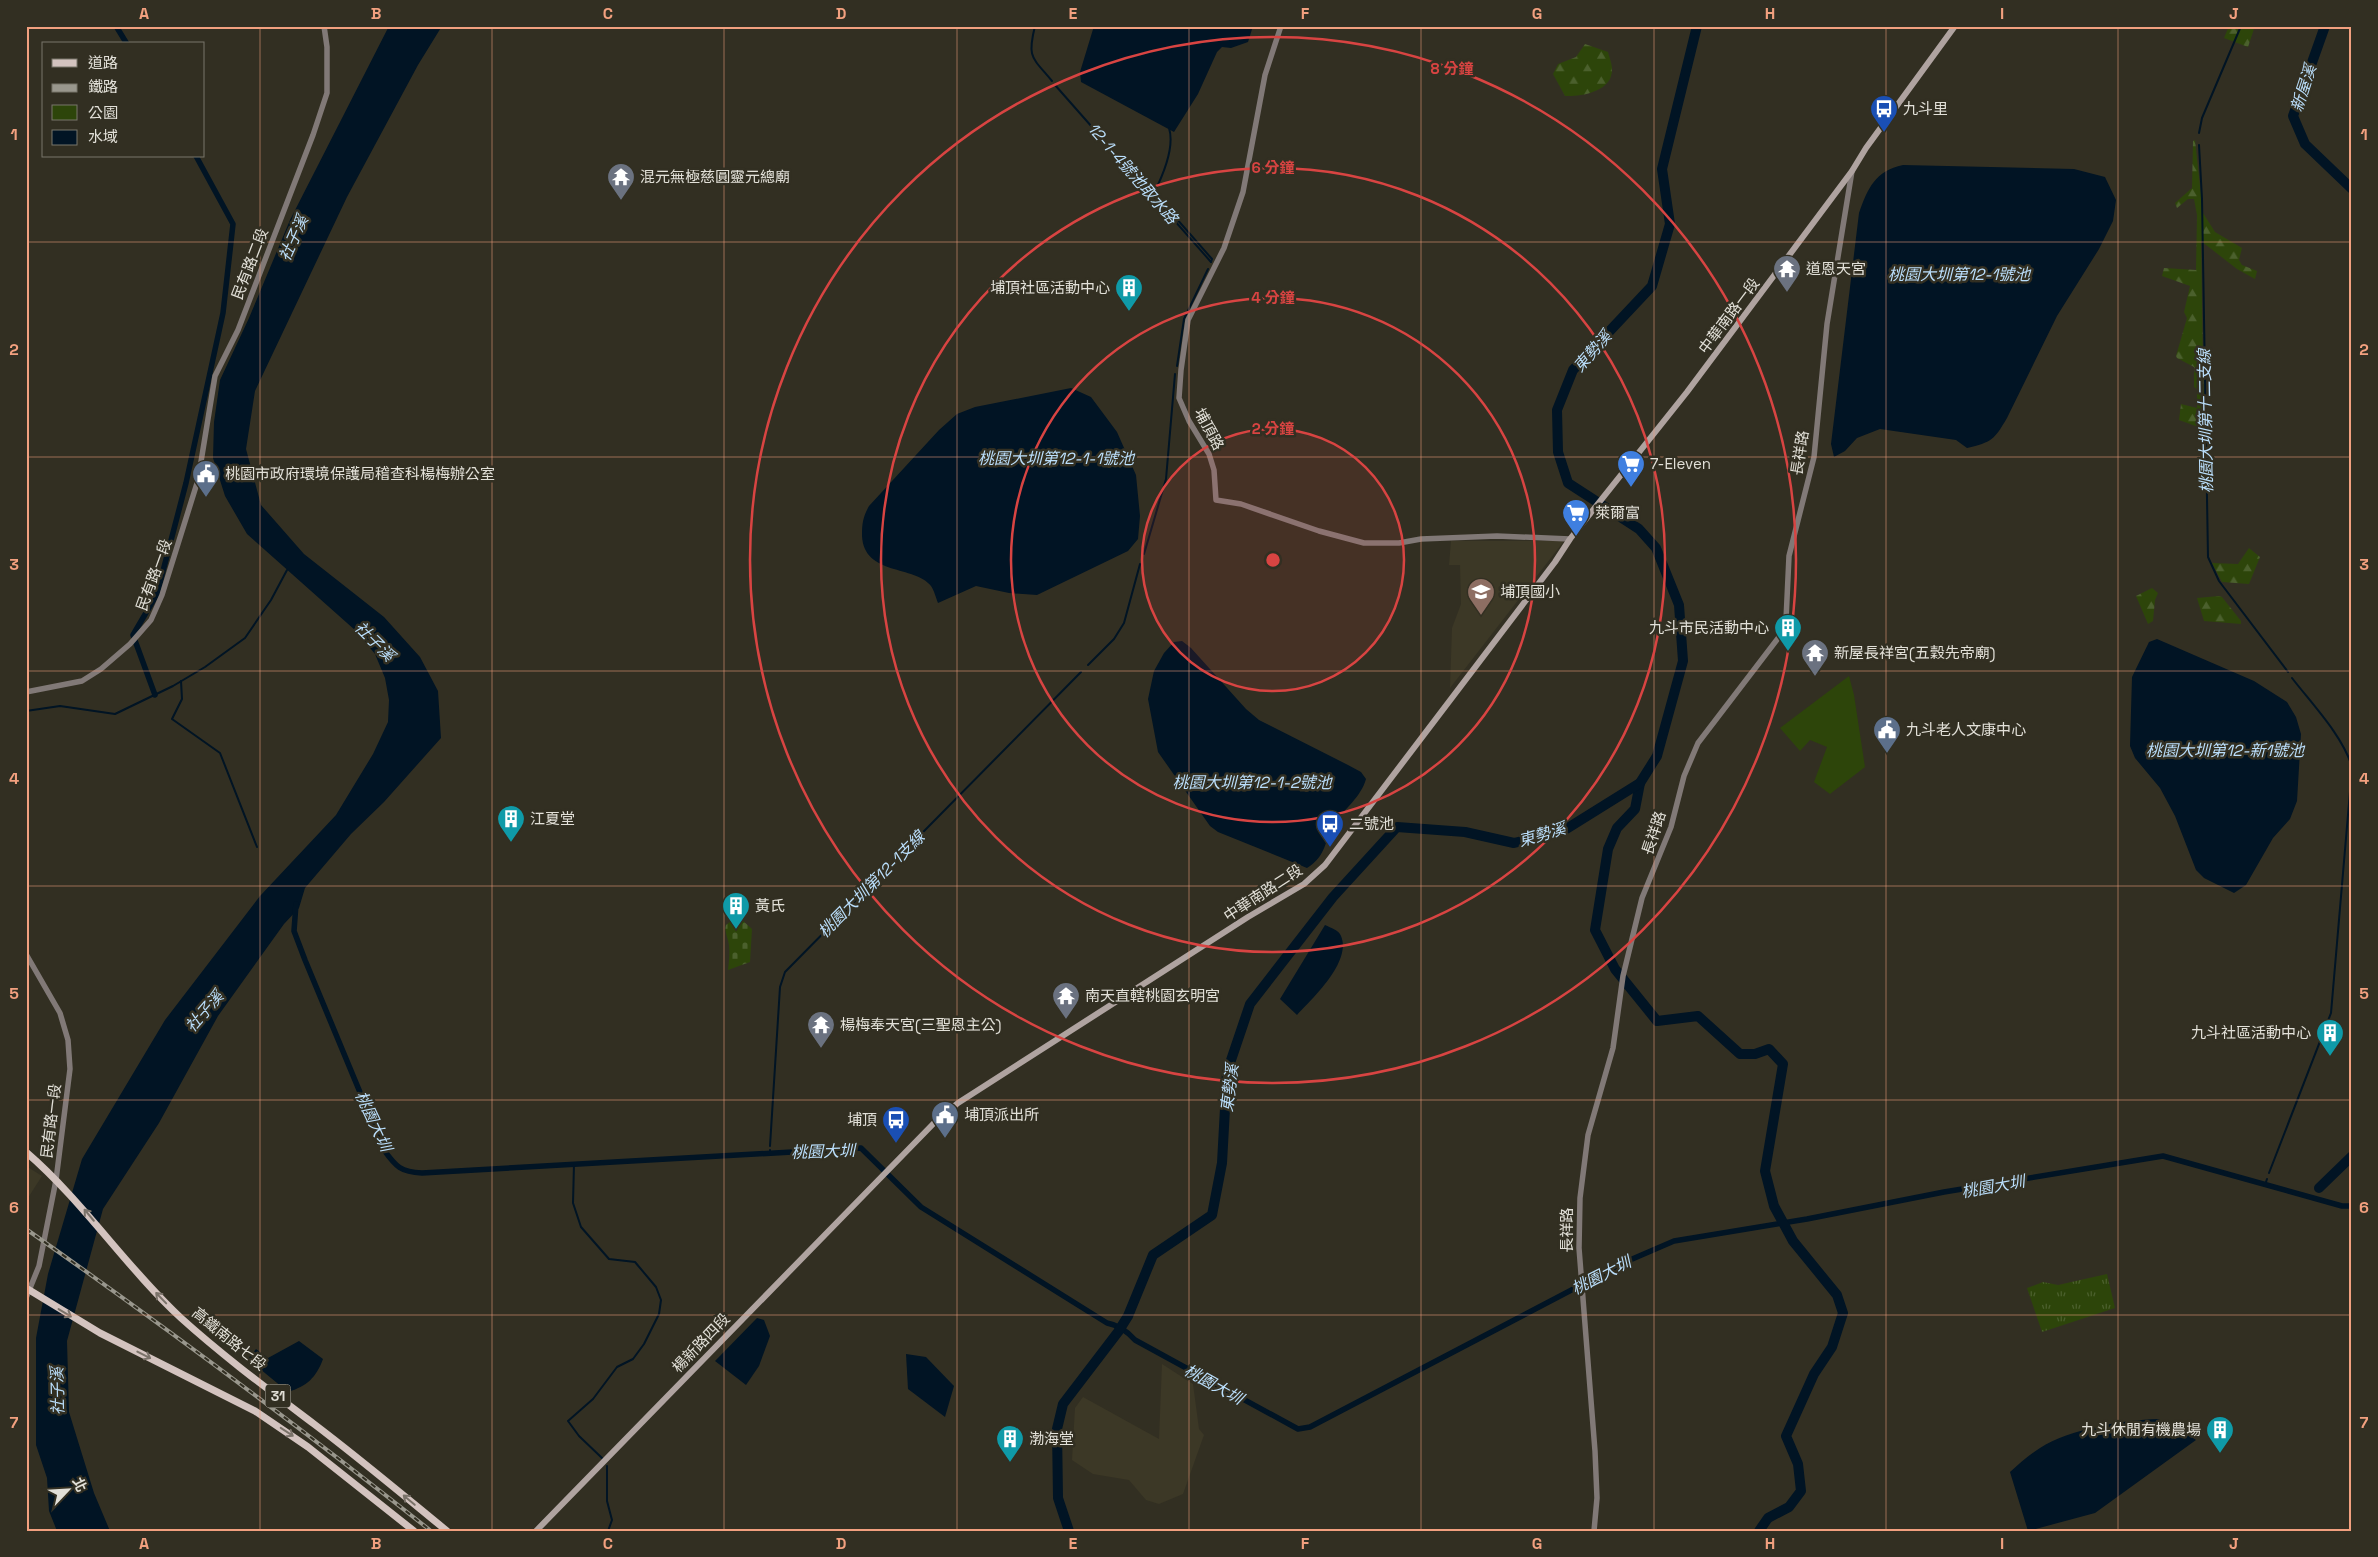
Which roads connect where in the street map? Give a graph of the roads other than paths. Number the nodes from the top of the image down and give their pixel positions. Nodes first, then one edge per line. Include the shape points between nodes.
1 (324, 26) edge
2 (1281, 26) edge
3 (1955, 26) edge
4 (1852, 171) junction
5 (190, 510) joint
6 (1583, 523) joint
7 (1570, 539) junction
8 (26, 692) edge
9 (26, 954) edge
10 (26, 1152) edge
11 (886, 1170) joint
12 (56, 1180) junction
13 (28, 1293) edge
14 (414, 1531) edge
15 (447, 1531) edge
16 (536, 1531) edge
17 (1594, 1531) edge

1 - 5 street, 民有路二段 via 327,93 241,322 215,376
2 - 7 street, 埔頂路 via 1265,75 1243,192 1224,248 1188,320 1180,370 1179,398 1209,454 1214,470 1216,500 1241,504 1319,531 1364,542 1399,543 1498,536
3 - 4 main road, 中華南路一段
4 - 6 main road, 中華南路一段 via 1698,377
4 - 17 street, 長祥路 via 1827,324 1814,457 1789,556 1786,620 1779,637 1698,743 1684,776 1671,827 1642,898 1624,973 1613,1048 1588,1135 1579,1208 1595,1451
5 - 8 street, 民有路一段 via 162,595 151,620 132,642 82,681
6 - 7 main road, 中華南路二段
7 - 11 main road, 中華南路二段 via 1347,838 1309,880 958,1103
9 - 12 street, 民有路一段 via 60,1014 68,1040 70,1069
10 - 12 main road, 31
11 - 16 main road, 楊新路四段
12 - 13 street, 民有路一段 via 39,1266
15 -> 12 main road, 高鐵南路七段 / 31 via 183,1320
13 -> 14 main road, 31 via 255,1411 308,1447

